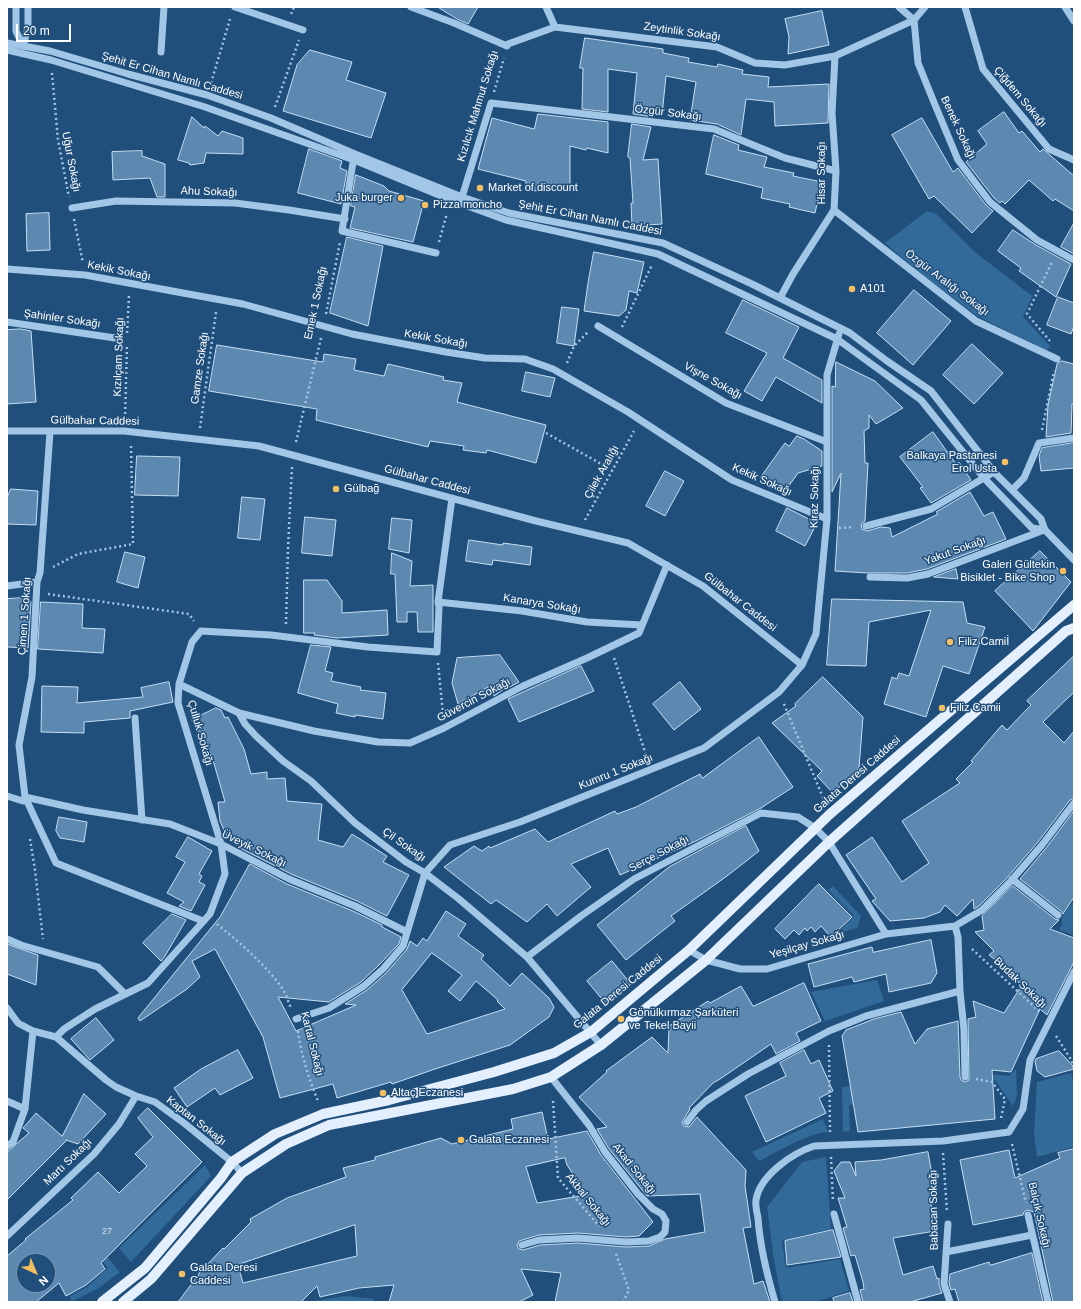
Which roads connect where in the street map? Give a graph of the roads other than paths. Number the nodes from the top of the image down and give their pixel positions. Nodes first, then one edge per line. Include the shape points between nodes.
1 (16, 7) edge
2 (28, 7) edge
3 (164, 7) edge
4 (235, 7) edge
5 (411, 7) edge
6 (546, 7) edge
7 (898, 7) edge
8 (926, 7) edge
9 (965, 7) edge
10 (1065, 7) edge
11 (914, 20) junction
12 (1074, 21) edge
13 (555, 27) junction
14 (303, 30) road end
15 (7, 43) edge
16 (23, 46) junction
17 (7, 50) edge
18 (161, 52) dead end
19 (834, 56) junction
20 (491, 103) joint
21 (354, 157) junction
22 (1074, 160) edge
23 (836, 171) junction
24 (462, 197) junction
25 (72, 208) road end
26 (834, 210) junction
27 (344, 219) junction
28 (436, 253) road end
29 (1074, 260) edge
30 (7, 269) edge
31 (780, 298) junction
32 (7, 322) edge
33 (598, 326) road end
34 (840, 328) junction
35 (115, 338) dead end
36 (838, 338) junction
37 (1057, 359) dead end
38 (7, 431) edge
39 (50, 432) junction
40 (1074, 438) edge
41 (827, 442) junction
42 (994, 472) junction
43 (984, 478) junction
44 (1012, 490) junction
45 (452, 498) junction
46 (827, 519) junction
47 (866, 526) road end
48 (1045, 530) junction
49 (1074, 560) edge
50 (667, 566) junction
51 (870, 577) dead end
52 (37, 582) junction
53 (7, 586) edge
54 (438, 602) junction
55 (1074, 605) edge
56 (642, 626) junction
57 (1074, 628) edge
58 (802, 665) junction
59 (179, 684) junction
60 (239, 713) junction
61 (135, 718) dead end
62 (7, 796) edge
63 (24, 799) junction
64 (1074, 803) edge
65 (142, 820) junction
66 (815, 828) junction
67 (829, 842) junction
68 (221, 844) junction
69 (425, 873) junction
70 (1012, 879) junction
71 (1058, 914) dead end
72 (203, 922) junction
73 (955, 926) junction
74 (407, 932) junction
75 (886, 934) junction
76 (7, 939) edge
77 (689, 950) junction
78 (527, 957) junction
79 (706, 960) junction
80 (1074, 972) edge
81 (960, 991) junction
82 (125, 994) junction
83 (7, 1008) edge
84 (296, 1019) road end
85 (33, 1031) junction
86 (590, 1032) junction
87 (56, 1037) junction
88 (601, 1045) junction
89 (551, 1077) junction
90 (965, 1077) road end
91 (136, 1096) junction
92 (7, 1101) edge
93 (25, 1109) junction
94 (687, 1122) dead end
95 (7, 1146) edge
96 (232, 1162) junction
97 (242, 1173) junction
98 (834, 1214) road end
99 (1028, 1215) road end
100 (948, 1224) road end
101 (1032, 1235) junction
102 (7, 1236) edge
103 (522, 1245) dead end
104 (946, 1252) junction
105 (102, 1302) edge
106 (123, 1302) edge
107 (775, 1302) edge
108 (858, 1302) edge
109 (950, 1302) edge
110 (1048, 1302) edge

1 - 16 street via 16,31
2 - 16 street via 28,28
3 - 18 street
4 - 14 street
5 - 13 street, Kızılcık Mahmut Sokağı via 507,46
6 - 13 street
7 - 11 street
8 - 11 street
9 - 22 street, Çiğdem Sokağı via 983,69 1049,149
10 - 12 street
11 - 19 street, Zeytinlik Sokağı
11 - 29 street, Benek Sokağı via 918,63 958,160 990,202 1037,240
13 - 19 street, Zeytinlik Sokağı via 717,47 755,63 786,65
15 - 16 street, Şehit Er Cihan Namlı Caddesi
16 - 21 street, Şehit Er Cihan Namlı Caddesi via 50,51 207,95 271,118
17 - 21 street, Şehit Er Cihan Namlı Caddesi via 51,60 205,107
19 - 23 street, Hisar Sokağı via 832,113
20 - 23 street, Özgür Sokağı via 714,129 785,158
20 - 24 street, Kızılcık Mahmut Sokağı
21 - 24 street, Şehit Er Cihan Namlı Caddesi
21 - 27 street
21 - 36 street, Şehit Er Cihan Namlı Caddesi via 451,200 506,220 658,254
23 - 26 street, Hisar Sokağı
24 - 31 street, Şehit Er Cihan Namlı Caddesi via 509,213 663,243
25 - 27 street, Ahu Sokağı via 116,201 235,204
26 - 31 street, Hisar Sokağı
26 - 37 street, Özgür Aralığı Sokağı via 976,321
27 - 28 street via 342,231
30 - 46 street, Kekik Sokağı via 85,275 243,304 352,334 446,352 485,358 525,359 562,374 640,420 732,480
31 - 34 street, Şehit Er Cihan Namlı Caddesi
32 - 35 street, Şahinler Sokağı
33 - 41 street, Vişne Sokağı via 726,403
34 - 36 street, Kiraz Sokağı
34 - 42 street, Şehit Er Cihan Namlı Caddesi via 931,391
36 - 41 street, Kiraz Sokağı via 827,375
36 - 43 street, Şehit Er Cihan Namlı Caddesi via 921,400
38 - 39 street, Gülbahar Caddesi
39 - 45 street, Gülbahar Caddesi via 127,431 259,446
39 - 52 street, Çimen 1 Sokağı via 40,573
40 - 44 street via 1039,442 1024,478
41 - 46 street, Kiraz Sokağı
42 - 43 street
42 - 44 street, Şehit Er Cihan Namlı Caddesi
43 - 47 street via 931,509
43 - 48 street, Şehit Er Cihan Namlı Caddesi via 1032,528
44 - 48 street, Şehit Er Cihan Namlı Caddesi via 1041,519
45 - 50 street, Gülbahar Caddesi via 628,543
45 - 54 street
46 - 58 street, Kiraz Sokağı via 816,634
48 - 49 street, Şehit Er Cihan Namlı Caddesi
48 - 51 street, Yakut Sokağı via 928,574 907,578
50 - 56 street, Güvercin Sokağı
50 - 58 street, Gülbahar Caddesi via 703,586
52 - 53 street
52 - 63 street, Çimen 1 Sokağı via 32,677 19,745
54 - 56 street, Kanarya Sokağı via 522,611 587,622
54 - 59 street, Çulluk Sokağı via 437,652 368,647 286,636 201,631 192,642
55 - 66 main road, Galata Deresi Caddesi
56 - 60 street, Güvercin Sokağı via 639,633 523,686 410,743 378,742 314,731
57 - 67 main road via 1066,631
58 - 69 street, Kumru 1 Sokağı via 779,692 704,748 520,822 450,845
59 - 60 street
59 - 68 street, Çulluk Sokağı via 178,703
60 - 69 street, Çil Sokağı via 256,736 283,761 311,781 355,823 406,862
61 - 65 street
62 - 63 street, Üveyik Sokağı
63 - 65 street, Üveyik Sokağı
63 - 72 street via 56,863
64 - 70 street
65 - 68 street, Üveyik Sokağı via 170,824
66 - 67 street, Serçe Sokağı
66 - 77 main road, Galata Deresi Caddesi
66 - 78 street, Serçe Sokağı via 798,817 761,813 634,879
67 - 75 street, Serçe Sokağı
67 - 79 main road
68 - 72 street, Çulluk Sokağı via 225,874 210,914
68 - 74 street, Üveyik Sokağı via 289,879 355,906
69 - 74 street
69 - 78 street, Çil Sokağı
70 - 71 street
70 - 73 street via 982,910
72 - 82 street, Çulluk Sokağı via 148,983
73 - 75 street, Yeşilçay Sokağı
73 - 81 street via 958,936
74 - 84 street via 403,946 364,986 329,1008
75 - 79 street, Yeşilçay Sokağı via 767,968 740,969
76 - 82 street via 21,946 98,967
77 - 79 street, Yeşilçay Sokağı
77 - 86 main road, Galata Deresi Caddesi
78 - 86 street, Çil Sokağı
79 - 88 main road
80 - 107 street via 1030,1060 1023,1109 1010,1132 943,1141 814,1146 770,1174 761,1186 756,1200 759,1236
81 - 90 street
81 - 94 street via 866,1016 829,1031 718,1093 696,1110
82 - 87 street, Çulluk Sokağı via 95,1009
83 - 85 street via 18,1023
85 - 87 street
85 - 93 street
86 - 88 street, Çil Sokağı
86 - 96 main road, Galata Deresi Caddesi via 554,1053 494,1072 389,1100 323,1114 275,1134
87 - 91 street, Kaptan Sokağı via 106,1080
88 - 89 main road
89 - 97 main road via 513,1089 329,1125 286,1144
89 - 103 street, Akad Sokağı via 638,1194 662,1214 666,1222 665,1232 649,1241 578,1238 539,1240
91 - 96 street, Kaptan Sokağı via 155,1102
91 - 102 street, Martı Sokağı via 119,1124 94,1154
92 - 93 street
93 - 95 street via 13,1142
96 - 97 street, Kaptan Sokağı
96 - 105 main road, Galata Deresi Caddesi via 145,1268
97 - 106 main road via 151,1279
98 - 108 street
99 - 101 street, Balçık Sokağı
100 - 104 street, Babacan Sokağı
101 - 104 street
101 - 110 street, Balçık Sokağı
104 - 109 street, Babacan Sokağı via 944,1284

